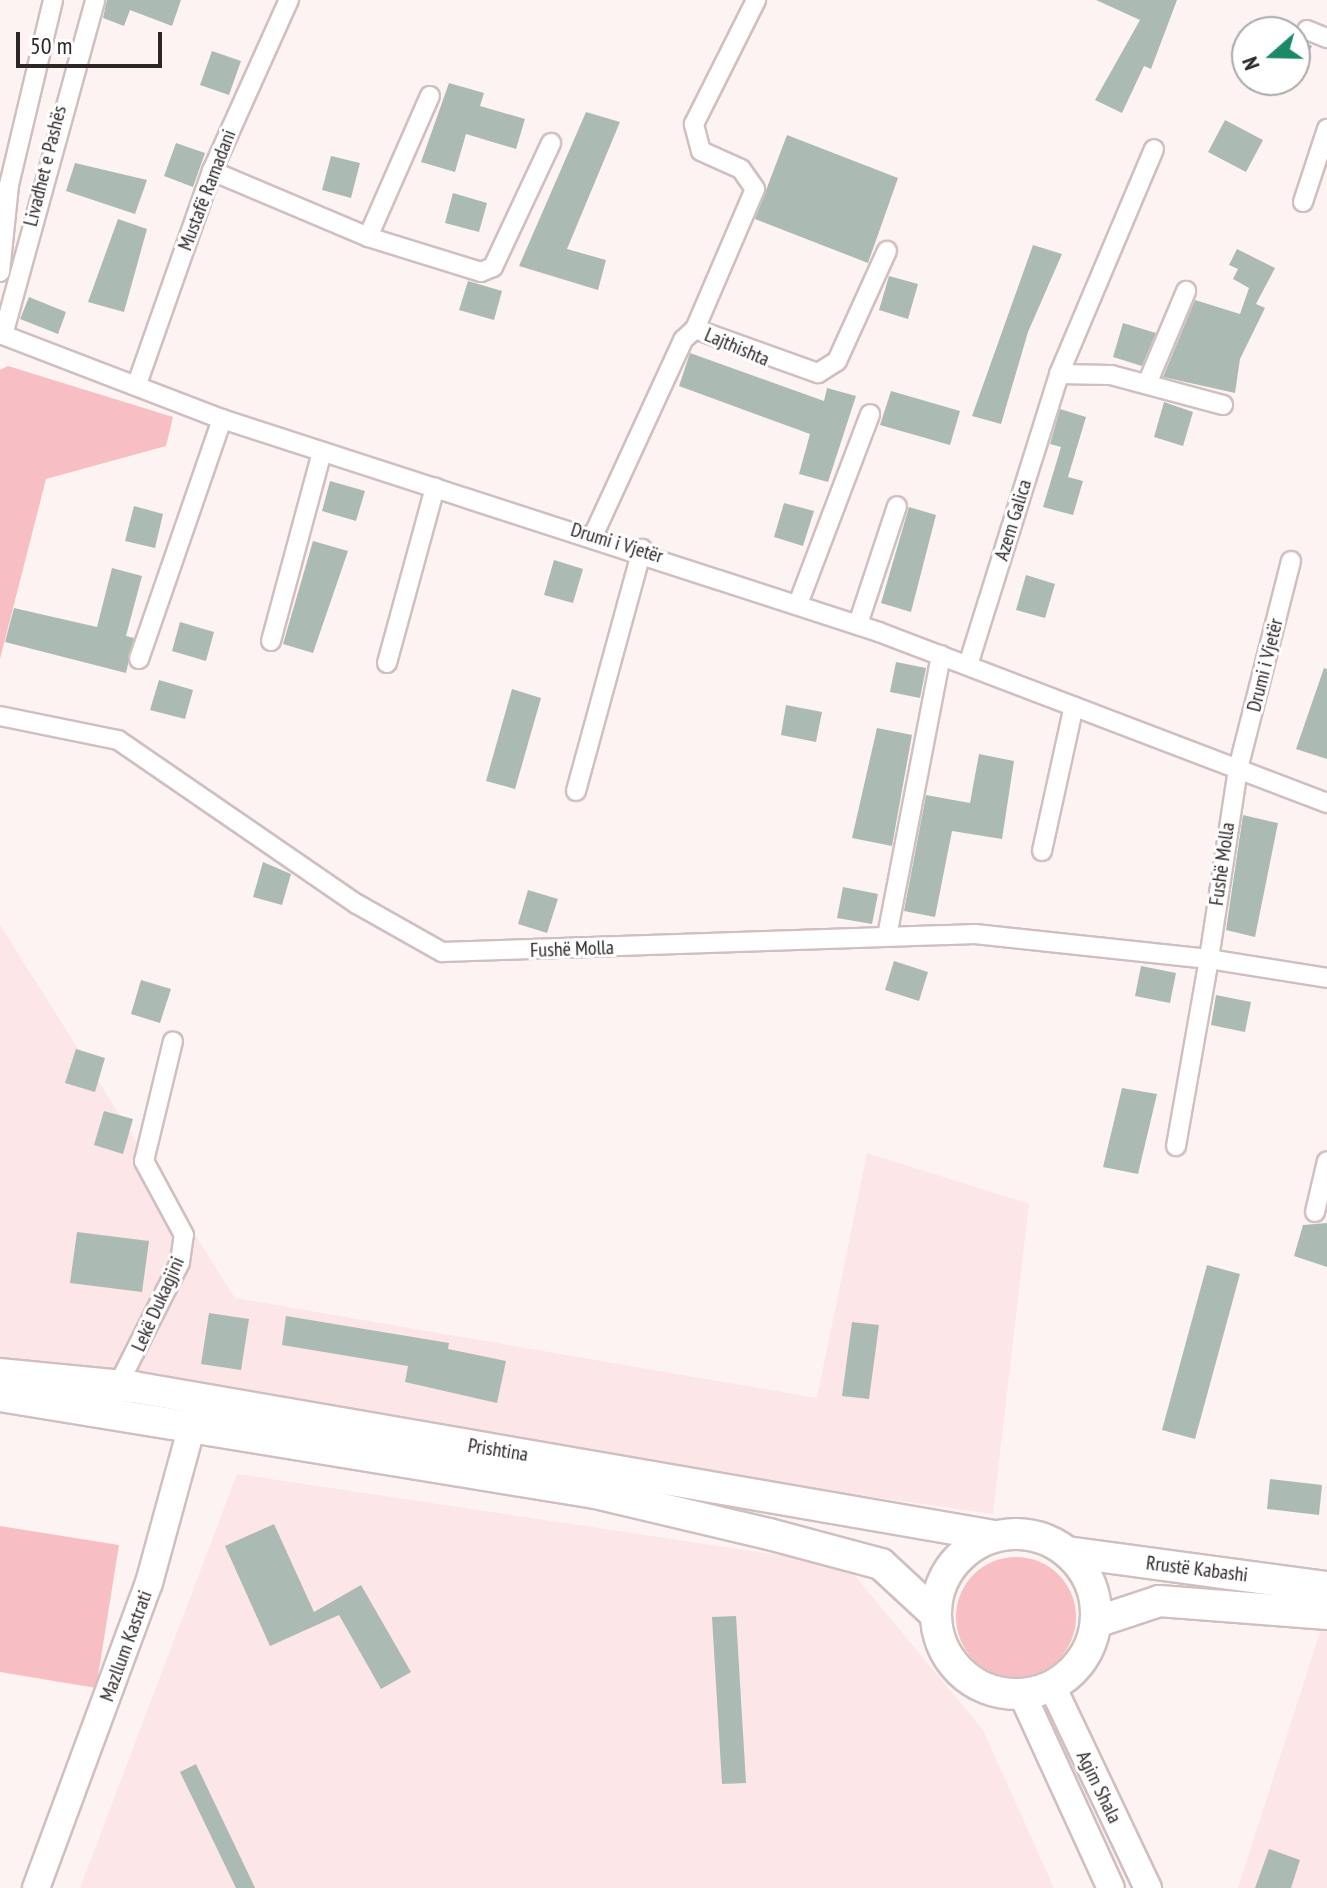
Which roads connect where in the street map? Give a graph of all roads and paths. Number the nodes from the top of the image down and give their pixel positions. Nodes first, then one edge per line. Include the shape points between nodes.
1 (53, 0) edge
2 (95, 0) edge
3 (289, 0) edge
4 (756, 0) edge
5 (430, 96) dead end
6 (1327, 129) edge
7 (551, 143) dead end
8 (1154, 149) dead end
9 (212, 171) junction
10 (1303, 202) dead end
11 (368, 237) junction
12 (887, 251) dead end
13 (0, 272) edge
14 (1186, 291) dead end
15 (695, 329) junction
16 (1, 334) edge
17 (1059, 374) junction
18 (137, 384) junction
19 (1147, 384) junction
20 (1223, 405) dead end
21 (870, 414) dead end
22 (222, 419) junction
23 (322, 452) junction
24 (435, 487) junction
25 (897, 506) dead end
26 (593, 536) junction
27 (642, 549) junction
28 (1291, 561) dead end
29 (798, 604) junction
30 (858, 624) junction
31 (271, 641) dead end
32 (941, 655) junction
33 (139, 659) dead end
34 (387, 663) dead end
35 (968, 665) junction
36 (1074, 706) junction
37 (0, 716) edge
38 (1238, 769) junction
39 (576, 791) dead end
40 (1327, 803) edge
41 (1042, 851) dead end
42 (887, 936) junction
43 (1209, 959) junction
44 (1327, 978) edge
45 (173, 1041) dead end
46 (1176, 1146) dead end
47 (1327, 1161) edge
48 (1315, 1212) dead end
49 (0, 1374) edge
50 (118, 1385) junction
51 (0, 1396) edge
52 (197, 1413) junction
53 (994, 1536) junction
54 (1067, 1552) junction
55 (1327, 1587) edge
56 (935, 1614) junction
57 (1327, 1614) edge
58 (1096, 1622) junction
59 (1052, 1686) junction
60 (1022, 1694) junction
61 (36, 1888) edge
62 (1111, 1888) edge
63 (1148, 1888) edge

1 - 13 street via 9,185
2 - 16 street, Livadhet e Pashës
3 - 9 street, Mustafë Ramadani
4 - 15 street via 694,124 701,151 741,169 755,189
5 - 11 street
6 - 10 street
7 - 11 street via 493,267 466,269
8 - 17 street, Azem Galica
9 - 11 street
9 - 18 street, Mustafë Ramadani
12 - 15 street, Lajthishta via 837,361 818,373
14 - 19 street
15 - 26 street, Lajthishta
16 - 18 street, Drumi i Vjetër
17 - 19 street
17 - 35 street, Azem Galica
18 - 22 street, Drumi i Vjetër
19 - 20 street
21 - 29 street
22 - 23 street, Drumi i Vjetër
22 - 33 street
23 - 24 street, Drumi i Vjetër
23 - 31 street
24 - 26 street, Drumi i Vjetër
24 - 34 street
25 - 30 street
26 - 27 street, Drumi i Vjetër
27 - 29 street, Drumi i Vjetër
27 - 39 street
28 - 38 street, Drumi i Vjetër
29 - 30 street, Drumi i Vjetër
30 - 32 street, Drumi i Vjetër
32 - 35 street, Drumi i Vjetër
32 - 42 street
35 - 36 street, Drumi i Vjetër
36 - 38 street, Drumi i Vjetër
36 - 41 street
37 - 42 street, Fushë Molla via 118,740 357,904 442,952
38 - 40 street, Drumi i Vjetër
38 - 43 street, Fushë Molla
42 - 43 street, Fushë Molla via 975,934
43 - 44 street, Fushë Molla
43 - 46 street
45 - 50 street, Lekë Dukagjini via 144,1161 184,1235 180,1262
47 - 48 street
49 - 50 main road, Prishtina
50 - 52 main road, Prishtina
51 - 52 main road, Prishtina
52 - 53 main road, Prishtina
52 - 56 main road, Prishtina via 595,1493 864,1556 900,1578
52 - 61 main road, Mazllum Kastrati via 149,1583
53 - 54 main road, Prishtina via 1045,1539
53 - 56 main road via 952,1565
54 - 55 main road, Rrustë Kabashi
54 - 58 main road via 1085,1572
56 - 60 main road, Prishtina via 955,1666 985,1689
57 - 58 main road, Rrustë Kabashi via 1159,1601
58 - 59 main road, Prishtina via 1082,1660
59 - 60 main road, Prishtina
59 - 63 main road, Agim Shala
60 - 62 main road, Agim Shala

